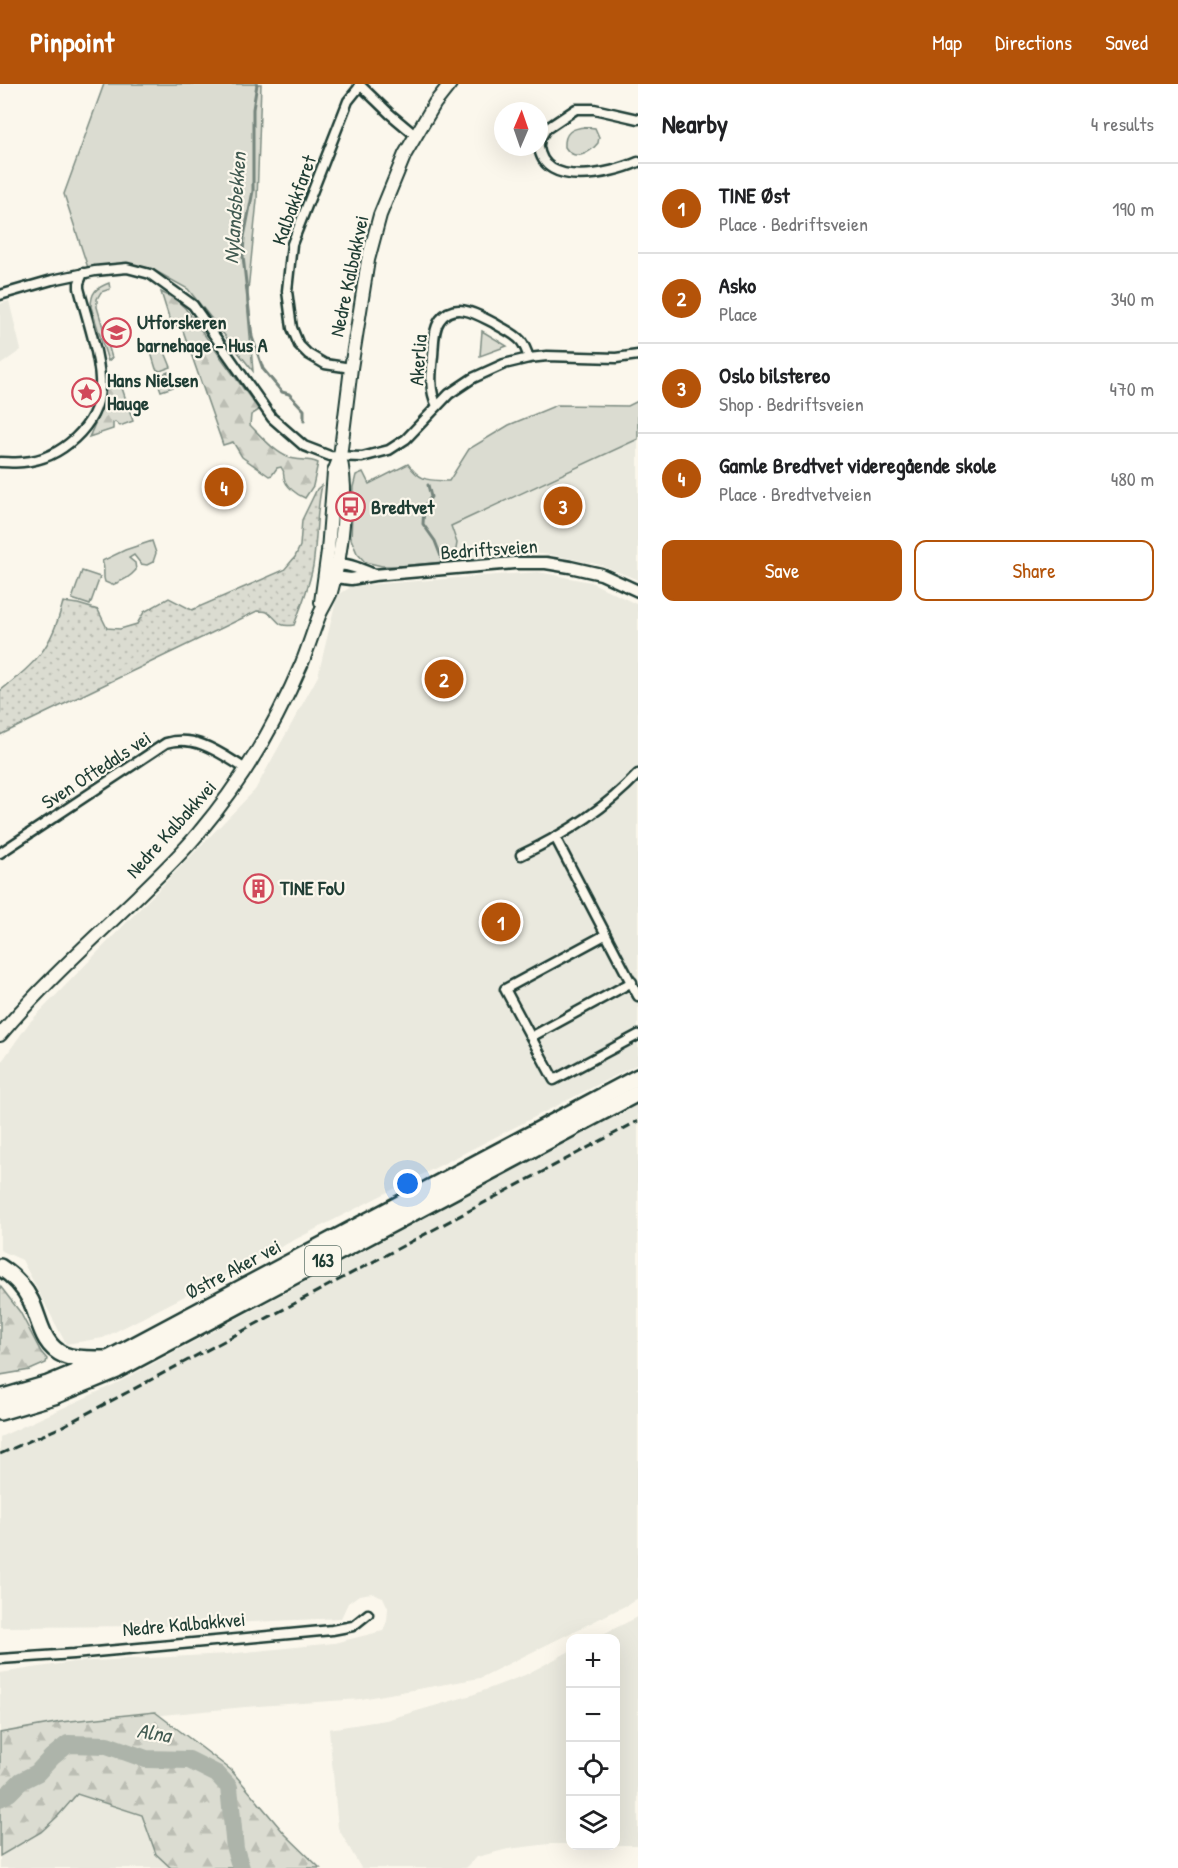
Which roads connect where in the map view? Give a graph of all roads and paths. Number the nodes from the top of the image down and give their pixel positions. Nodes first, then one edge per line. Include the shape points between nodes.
1 (450, 84) edge
2 (360, 85) edge
3 (638, 119) edge
4 (548, 128) edge
5 (415, 135) junction
6 (540, 156) edge
7 (638, 162) edge
8 (83, 273) junction
9 (0, 295) edge
10 (638, 356) edge
11 (529, 358) junction
12 (351, 369) junction
13 (437, 406) junction
14 (340, 457) junction
15 (0, 462) edge
16 (333, 570) junction
17 (638, 591) edge
18 (246, 769) junction
19 (638, 774) edge
20 (555, 837) junction
21 (0, 853) edge
22 (521, 855) dead end
23 (605, 935) junction
24 (632, 982) junction
25 (638, 996) edge
26 (0, 1035) edge
27 (638, 1035) edge
28 (531, 1037) junction
29 (638, 1077) edge
30 (638, 1093) edge
31 (0, 1267) edge
32 (108, 1359) junction
33 (0, 1398) edge
34 (0, 1412) edge
35 (368, 1614) dead end
36 (0, 1659) edge

1 - 5 main road, Nedre Kalbakkvei
2 - 5 street
2 - 12 street, Kalbakkfaret via 348,101 292,244 287,291 292,328 299,345 325,364
3 - 4 street via 576,109
5 - 12 main road, Nedre Kalbakkvei via 395,177 374,238
6 - 7 street via 555,172 564,173 604,172
8 - 9 street, Akerlia
8 - 14 street, Akerlia via 127,268 150,274 178,294 193,305 272,418 304,446
8 - 15 street via 79,288 100,379 94,414 70,443 47,456 24,462
10 - 11 street, Akerlia
11 - 13 street, Akerlia via 481,374
11 - 13 street, Akerlia via 520,340 479,315 459,310 446,314 436,328 431,370
12 - 14 main road, Nedre Kalbakkvei
13 - 14 street, Akerlia via 406,439 388,450 371,456
14 - 16 main road, Nedre Kalbakkvei via 344,482
16 - 17 street, Bedriftsveien via 351,579 537,563 593,572
16 - 18 main road, Nedre Kalbakkvei via 328,598 302,662 283,705
18 - 21 street, Sven Oftedals vei via 193,741 166,743
18 - 26 main road, Nedre Kalbakkvei via 199,833 37,993
19 - 20 street via 589,817
20 - 22 street
20 - 23 street
23 - 24 street
23 - 28 street via 505,989
24 - 25 street
24 - 28 street
27 - 28 street via 555,1080
29 - 32 highway, Østre Aker vei / 163
30 - 34 highway, Østre Aker vei / 163 via 117,1370
31 - 32 highway via 26,1292 46,1340 54,1349 72,1357
32 - 33 highway, Østre Aker vei / 163 via 48,1384
35 - 36 street, Nedre Kalbakkvei via 353,1626 332,1630

